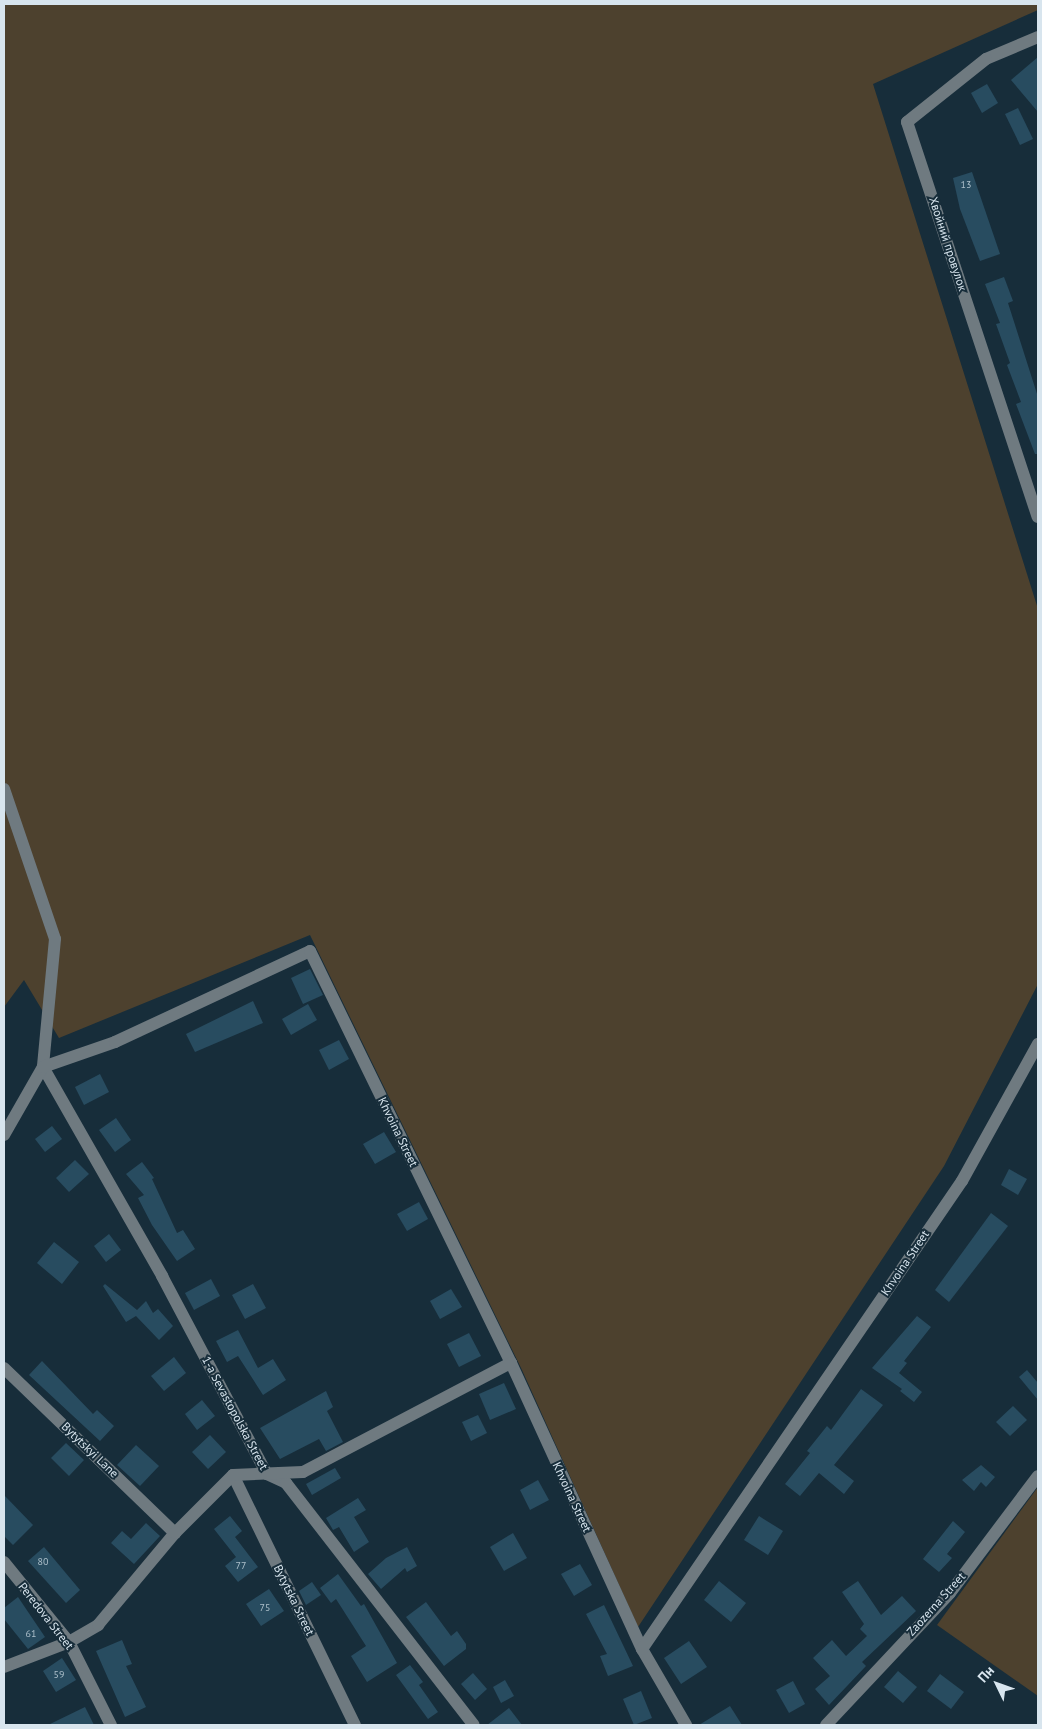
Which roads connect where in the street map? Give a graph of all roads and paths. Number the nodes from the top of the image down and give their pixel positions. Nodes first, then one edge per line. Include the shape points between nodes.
1 (1038, 37) edge
2 (1038, 517) edge
3 (4, 789) edge
4 (1038, 1044) edge
5 (43, 1067) junction
6 (4, 1135) edge
7 (511, 1363) junction
8 (4, 1368) edge
9 (266, 1474) junction
10 (233, 1475) junction
11 (1038, 1476) edge
12 (175, 1533) junction
13 (4, 1562) edge
14 (69, 1642) junction
15 (642, 1649) junction
16 (4, 1668) edge
17 (110, 1725) edge
18 (354, 1725) edge
19 (474, 1725) edge
20 (686, 1725) edge
21 (826, 1725) edge

1 - 2 street, Хвойний провулок via 986,59 907,122
3 - 5 street via 55,938
4 - 15 street, Khvoina Street via 962,1181
5 - 6 street
5 - 7 street, Khvoina Street via 115,1042 310,951
5 - 9 street, 1-a Sevastopolska Street via 162,1276
7 - 9 street via 302,1472
7 - 15 street, Khvoina Street
8 - 12 street, Bytytskyi Lane
9 - 10 street
9 - 19 street, 1-a Sevastopolska Street via 286,1483
10 - 12 street
10 - 18 street, Bytytska Street
11 - 21 street, Zaozerna Street via 950,1593
12 - 14 street via 98,1625
13 - 14 street, Peredova Street
14 - 16 street
14 - 17 street, Peredova Street
15 - 20 street, Khvoina Street

